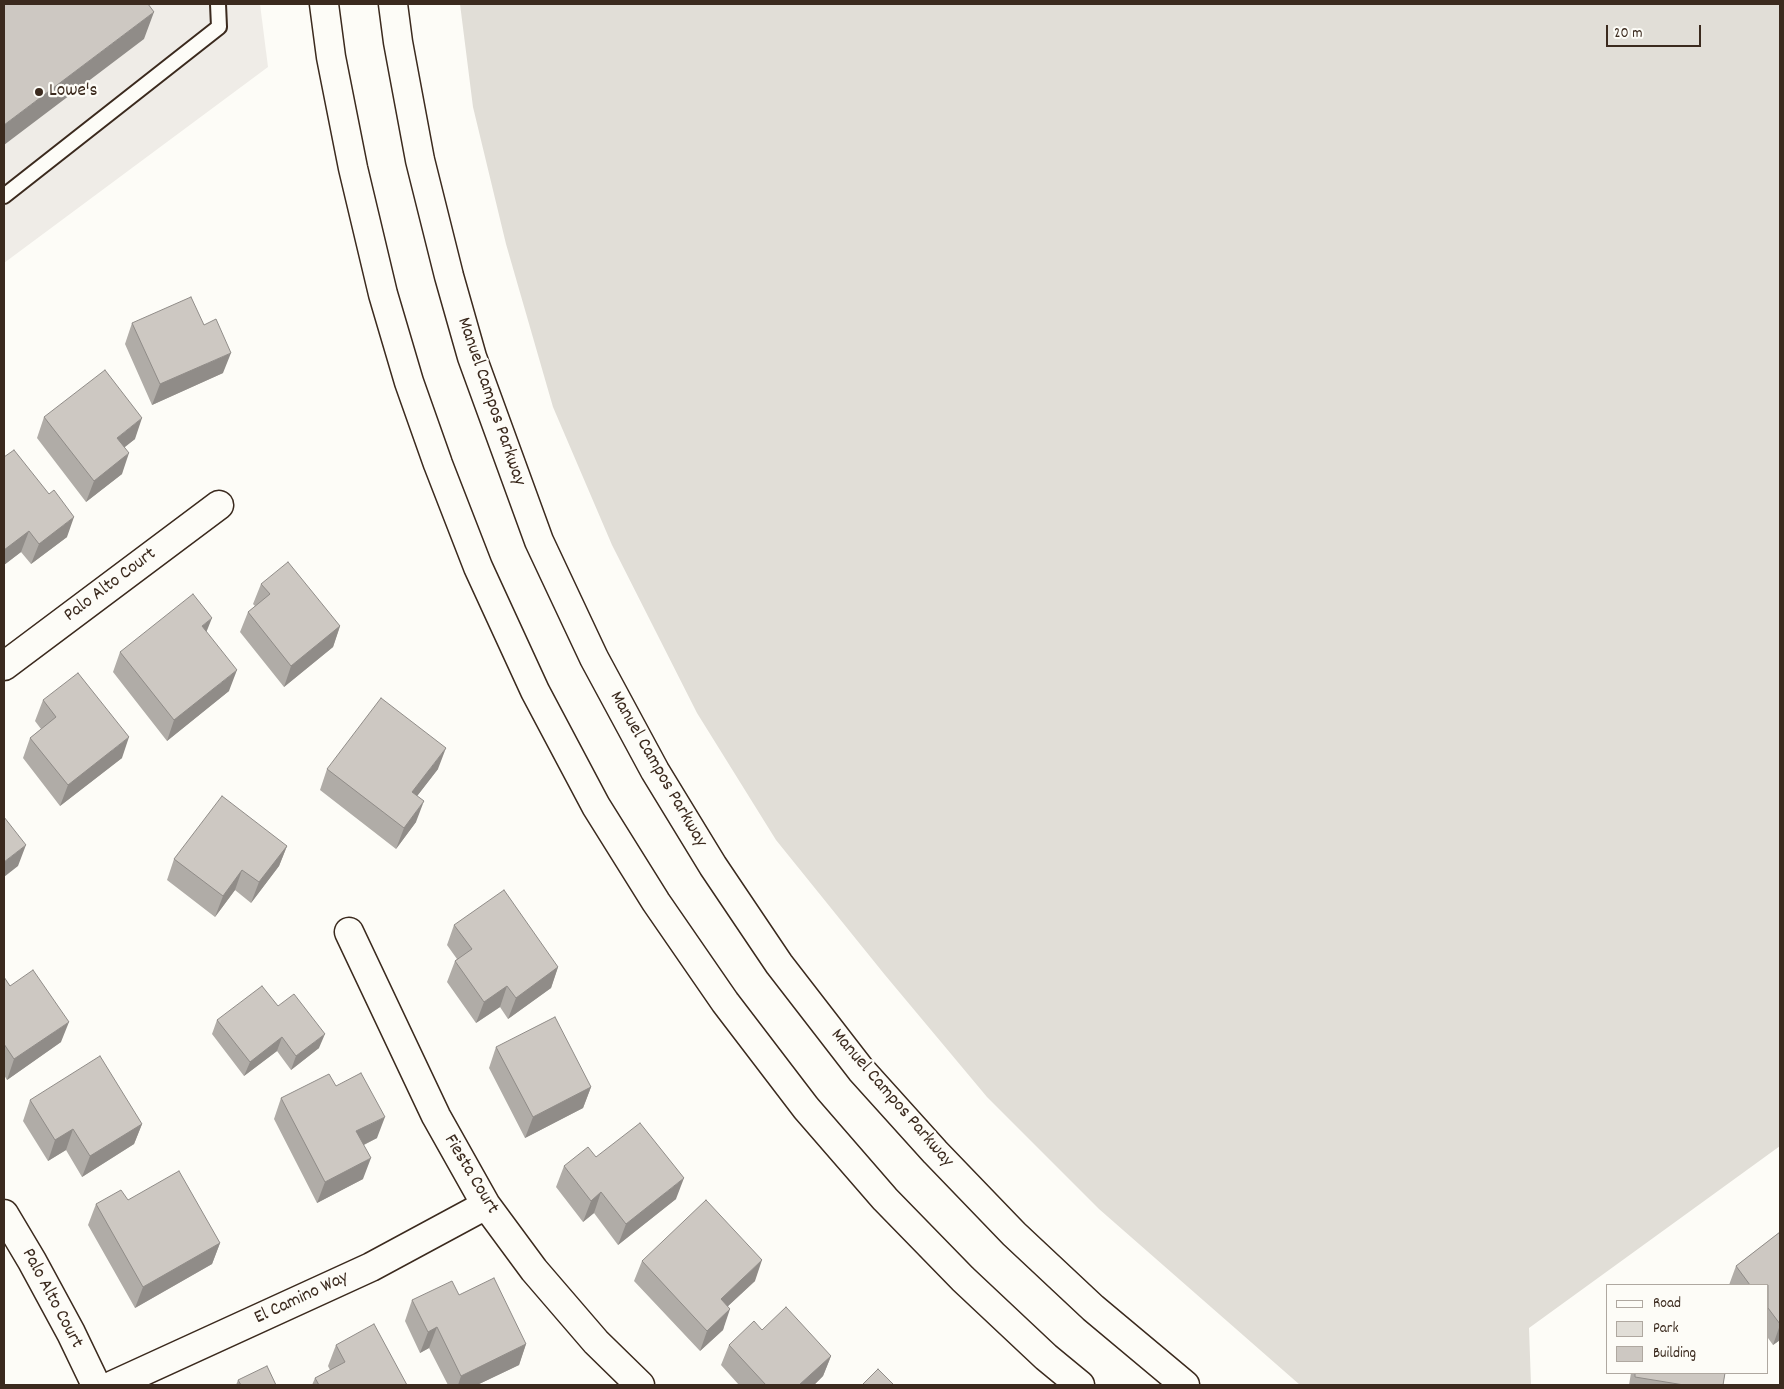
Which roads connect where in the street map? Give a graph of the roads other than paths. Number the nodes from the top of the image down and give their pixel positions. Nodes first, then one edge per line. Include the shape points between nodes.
1 (218, 4) edge
2 (324, 4) edge
3 (393, 4) edge
4 (4, 196) edge
5 (218, 505) dead end
6 (4, 666) edge
7 (349, 932) dead end
8 (486, 1205) junction
9 (4, 1214) edge
10 (96, 1385) edge
11 (113, 1385) edge
12 (640, 1385) edge
13 (1080, 1385) edge
14 (1185, 1385) edge

1 - 4 lane via 219,26
2 - 13 main road via 353,168 383,294 409,382 478,567 535,691 596,806 656,902 725,1002 806,1108 885,1199 963,1279
3 - 14 main road, Manuel Campos Parkway via 420,160 472,357 540,541 594,658 655,771 713,866 779,964 861,1070 1014,1234 1092,1308
5 - 6 main road, Palo Alto Court
7 - 8 main road, Fiesta Court via 436,1116
8 - 11 main road, El Camino Way via 371,1267
8 - 12 main road, Fiesta Court via 534,1270 596,1342
9 - 10 main road, Palo Alto Court via 71,1333

